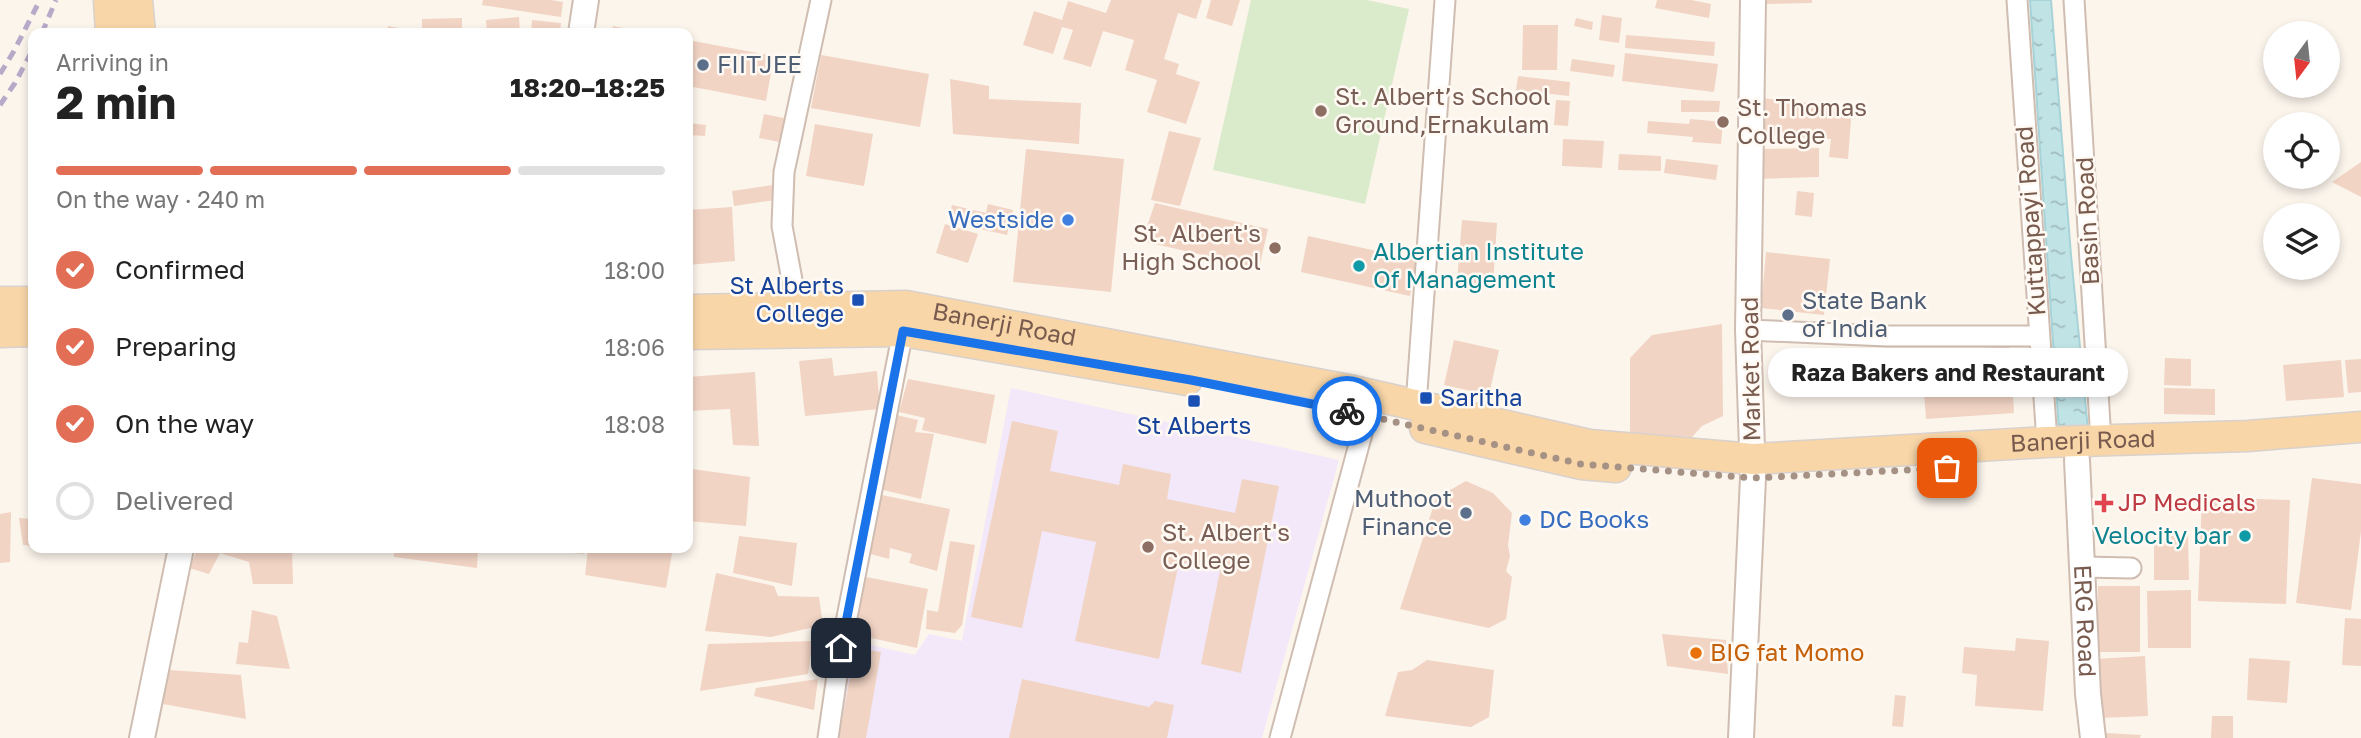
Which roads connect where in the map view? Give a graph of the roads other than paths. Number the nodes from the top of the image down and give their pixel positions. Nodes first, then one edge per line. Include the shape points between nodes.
1 (108, 0) edge
2 (137, 0) edge
3 (586, 0) edge
4 (821, 0) edge
5 (1445, 0) edge
6 (1753, 0) edge
7 (2017, 0) edge
8 (2074, 0) edge
9 (111, 28) edge
10 (140, 28) edge
11 (582, 28) edge
12 (0, 302) edge
13 (28, 302) edge
14 (797, 307) junction
15 (693, 310) edge
16 (1748, 330) junction
17 (28, 331) edge
18 (903, 331) junction
19 (0, 332) edge
20 (693, 334) edge
21 (2039, 336) junction
22 (1416, 405) junction
23 (1367, 415) junction
24 (2361, 427) edge
25 (2361, 445) edge
26 (2075, 451) junction
27 (1753, 469) junction
28 (180, 553) edge
29 (2082, 568) junction
30 (2131, 568) dead end
31 (142, 738) edge
32 (828, 738) edge
33 (1280, 738) edge
34 (1741, 738) edge
35 (2093, 738) edge

1 - 9 main road
2 - 10 main road
3 - 11 street
4 - 14 street via 784,172 782,226
5 - 22 street
6 - 16 street, Market Road
7 - 21 street, Kuttappayi Road
8 - 26 street, Basin Road
12 - 13 main road
14 - 15 main road, Banerji Road
14 - 22 main road, Banerji Road via 906,306
16 - 21 street
16 - 27 street, Market Road
17 - 19 main road
18 - 20 main road, Banerji Road
18 - 23 main road, Banerji Road
18 - 32 street via 841,648
21 - 26 street, Kuttappayi Road
22 - 27 main road, Banerji Road via 1590,445
23 - 27 main road, Banerji Road via 1581,464
23 - 33 street
24 - 26 main road, Banerji Road
25 - 26 main road, Banerji Road via 2250,454
26 - 27 main road, Banerji Road
26 - 29 street, ERG Road
27 - 34 street, Market Road
28 - 31 street
29 - 30 street
29 - 35 street, ERG Road

